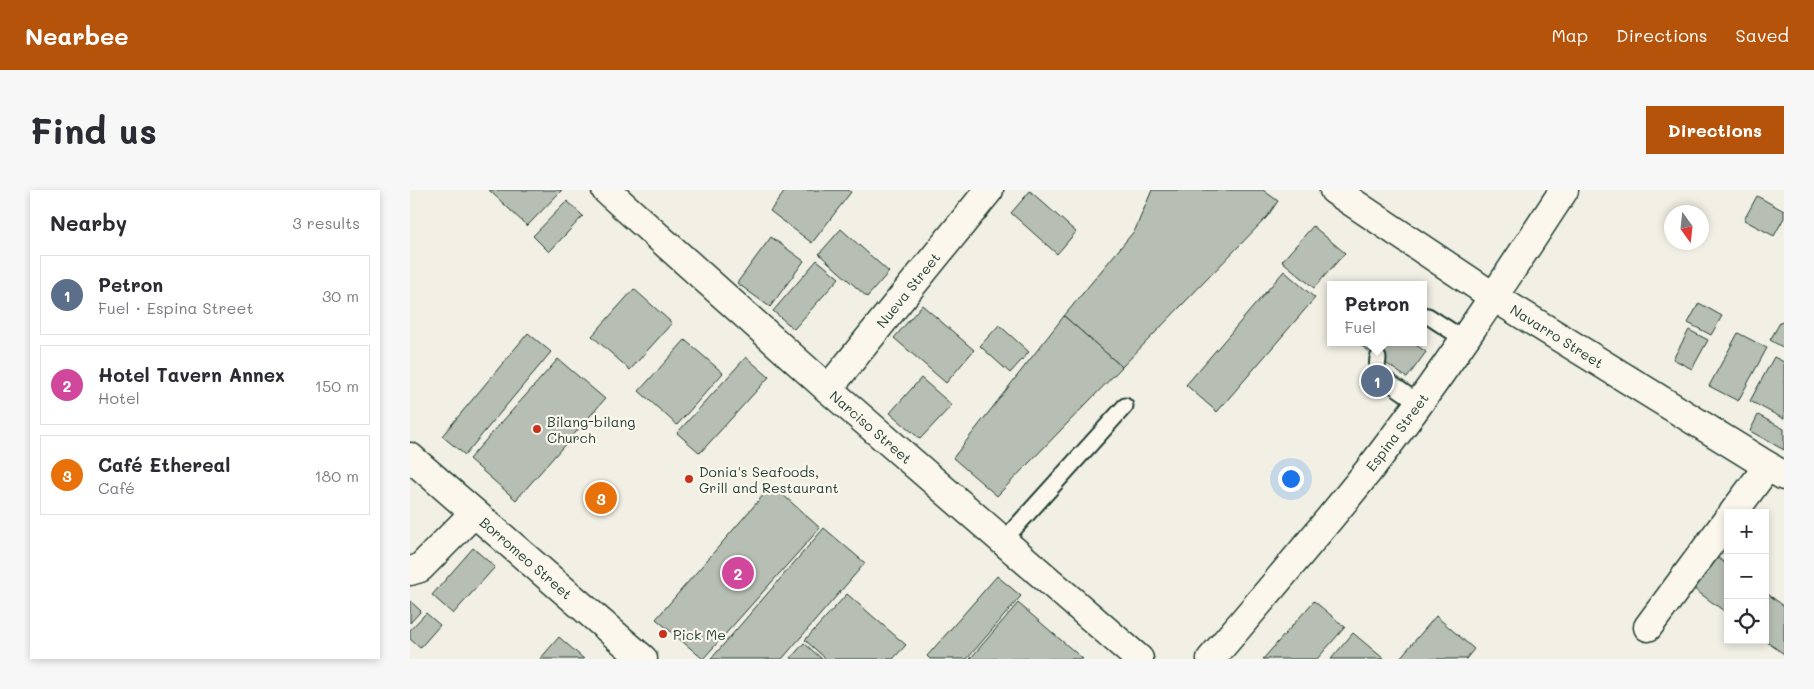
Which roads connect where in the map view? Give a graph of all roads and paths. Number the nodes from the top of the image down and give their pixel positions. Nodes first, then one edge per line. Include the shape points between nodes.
1 (606, 190) edge
2 (989, 190) edge
3 (1334, 190) edge
4 (1564, 190) edge
5 (1494, 297) junction
6 (1427, 316) edge
7 (1464, 340) junction
8 (1378, 358) dead end
9 (828, 389) junction
10 (1419, 403) junction
11 (1125, 406) dead end
12 (410, 457) edge
13 (1776, 471) edge
14 (1737, 509) edge
15 (474, 513) junction
16 (1724, 525) edge
17 (1003, 541) junction
18 (410, 571) edge
19 (1648, 627) dead end
20 (643, 659) edge
21 (1139, 659) edge
22 (1211, 659) edge

1 - 9 street, Narciso Street
2 - 9 street, Nueva Street
3 - 5 street, Navarro Street
4 - 5 street, Espina Street
5 - 7 street, Espina Street
5 - 13 street, Navarro Street
6 - 7 lane
7 - 10 street, Espina Street
8 - 10 lane via 1380,376
9 - 17 street, Narciso Street
10 - 22 street, Espina Street via 1306,547
11 - 17 lane
12 - 15 street, Borromeo Street
13 - 14 street
15 - 18 street via 420,568
15 - 20 street, Borromeo Street
16 - 19 street
17 - 21 street, Narciso Street

